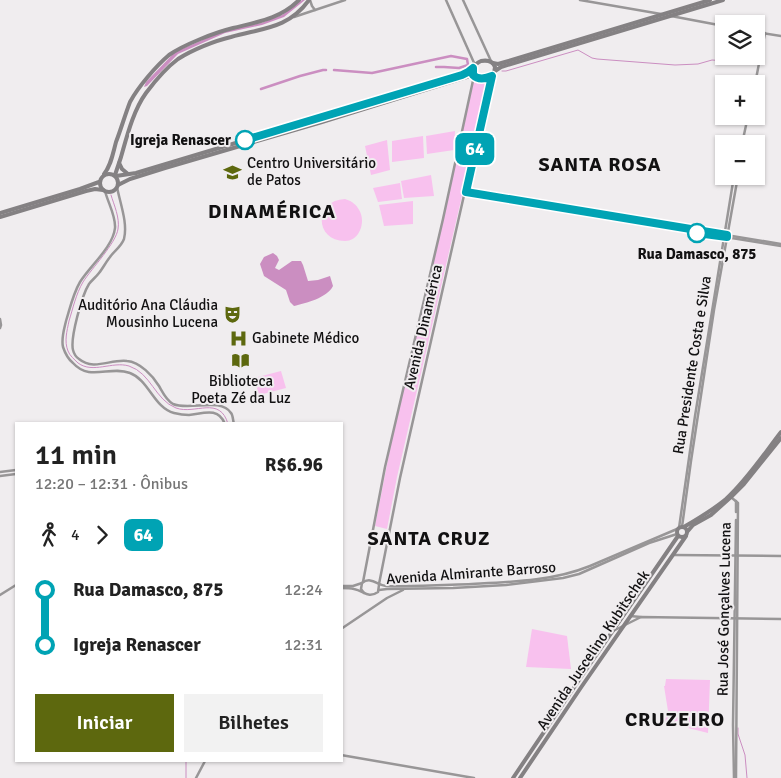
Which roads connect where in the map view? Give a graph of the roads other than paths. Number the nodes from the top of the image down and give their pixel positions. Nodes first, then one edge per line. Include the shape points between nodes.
1 (299, 0) edge
2 (309, 0) edge
3 (345, 0) edge
4 (446, 0) edge
5 (463, 0) edge
6 (580, 0) edge
7 (710, 0) edge
8 (724, 0) edge
9 (315, 10) junction
10 (663, 14) junction
11 (672, 16) junction
12 (291, 18) junction
13 (715, 24) edge
14 (765, 33) edge
15 (781, 36) edge
16 (492, 63) junction
17 (474, 67) junction
18 (495, 71) junction
19 (474, 76) junction
20 (492, 76) junction
21 (119, 162) junction
22 (104, 174) junction
23 (128, 174) junction
24 (115, 176) junction
25 (99, 182) junction
26 (734, 185) edge
27 (118, 186) junction
28 (104, 191) junction
29 (465, 194) junction
30 (0, 213) edge
31 (0, 217) edge
32 (726, 236) junction
33 (781, 245) edge
34 (0, 319) edge
35 (0, 328) edge
36 (224, 422) edge
37 (233, 422) edge
38 (781, 432) edge
39 (781, 438) edge
40 (15, 472) edge
41 (0, 474) edge
42 (731, 498) junction
43 (681, 531) junction
44 (672, 555) junction
45 (737, 556) junction
46 (781, 556) edge
47 (362, 583) junction
48 (379, 585) junction
49 (15, 586) edge
50 (343, 587) edge
51 (343, 587) edge
52 (404, 589) junction
53 (379, 590) junction
54 (364, 593) junction
55 (0, 595) edge
56 (630, 616) junction
57 (641, 617) junction
58 (736, 618) junction
59 (781, 619) edge
60 (622, 627) junction
61 (343, 628) edge
62 (612, 632) junction
63 (343, 755) edge
64 (204, 762) edge
65 (196, 778) edge
66 (474, 778) edge
67 (513, 778) edge
68 (520, 778) edge
69 (735, 778) edge

1 - 22 main road via 271,19 218,32 182,47 166,58 132,99
2 - 9 street
2 - 12 main road
3 - 9 street
4 - 17 street
5 - 16 street
6 - 10 street
7 - 10 main road
8 - 11 main road
9 - 12 street
10 - 11 street
10 - 16 main road via 505,62
11 - 13 street
11 - 18 main road
12 - 21 main road via 275,26 220,40 173,63 139,104
14 - 15 street
16 - 17 main road via 484,61
16 - 18 main road
17 - 19 main road
17 - 23 main road via 462,75
18 - 20 main road
19 - 20 main road via 482,79
19 - 27 main road via 126,180
19 - 47 street, Avenida Dinamérica via 385,466
20 - 29 street, Avenida Dinamérica
21 - 23 main road
21 - 24 main road
22 - 24 main road
22 - 25 main road
23 - 24 main road
24 - 27 main road
25 - 28 main road
25 - 30 main road
26 - 32 street, Rua Presidente Costa e Silva
27 - 28 main road via 112,192
27 - 37 street via 125,228 123,242 87,288 79,309 73,351 88,364 133,362 149,373 171,403 180,406 217,405 231,413
28 - 31 main road via 86,191
28 - 36 street via 114,220 114,233 72,298 62,340 66,354 82,371 120,370 140,377 162,406 172,413 212,412
29 - 32 street
29 - 48 street, Avenida Dinamérica
32 - 33 street
32 - 43 street, Rua Presidente Costa e Silva
34 - 35 street
38 - 43 main road, Avenida Almirante Barroso via 727,498
39 - 42 main road, Avenida Almirante Barroso
40 - 41 street
42 - 43 main road, Avenida Almirante Barroso via 711,515
42 - 45 street, Rua José Gonçalves Lucena via 737,502
43 - 44 main road, Avenida Juscelino Kubitschek
43 - 48 street, Avenida Almirante Barroso via 563,576 480,584
43 - 52 street, Avenida Almirante Barroso via 563,578 506,585
43 - 62 main road, Avenida Juscelino Kubitschek
44 - 45 street
44 - 56 main road, Avenida Juscelino Kubitschek
45 - 46 street
45 - 58 street, Rua José Gonçalves Lucena
47 - 48 street via 372,580
47 - 50 street
47 - 54 street
48 - 53 street
49 - 55 street
51 - 54 street
52 - 53 street, Avenida Almirante Barroso
52 - 61 street
53 - 54 street via 373,595
56 - 57 street
56 - 60 main road, Avenida Juscelino Kubitschek
57 - 58 street
57 - 60 street
58 - 59 street
58 - 69 street, Rua José Gonçalves Lucena
60 - 62 street
60 - 68 main road, Avenida Juscelino Kubitschek
62 - 67 main road, Avenida Juscelino Kubitschek
63 - 66 street
64 - 65 street

